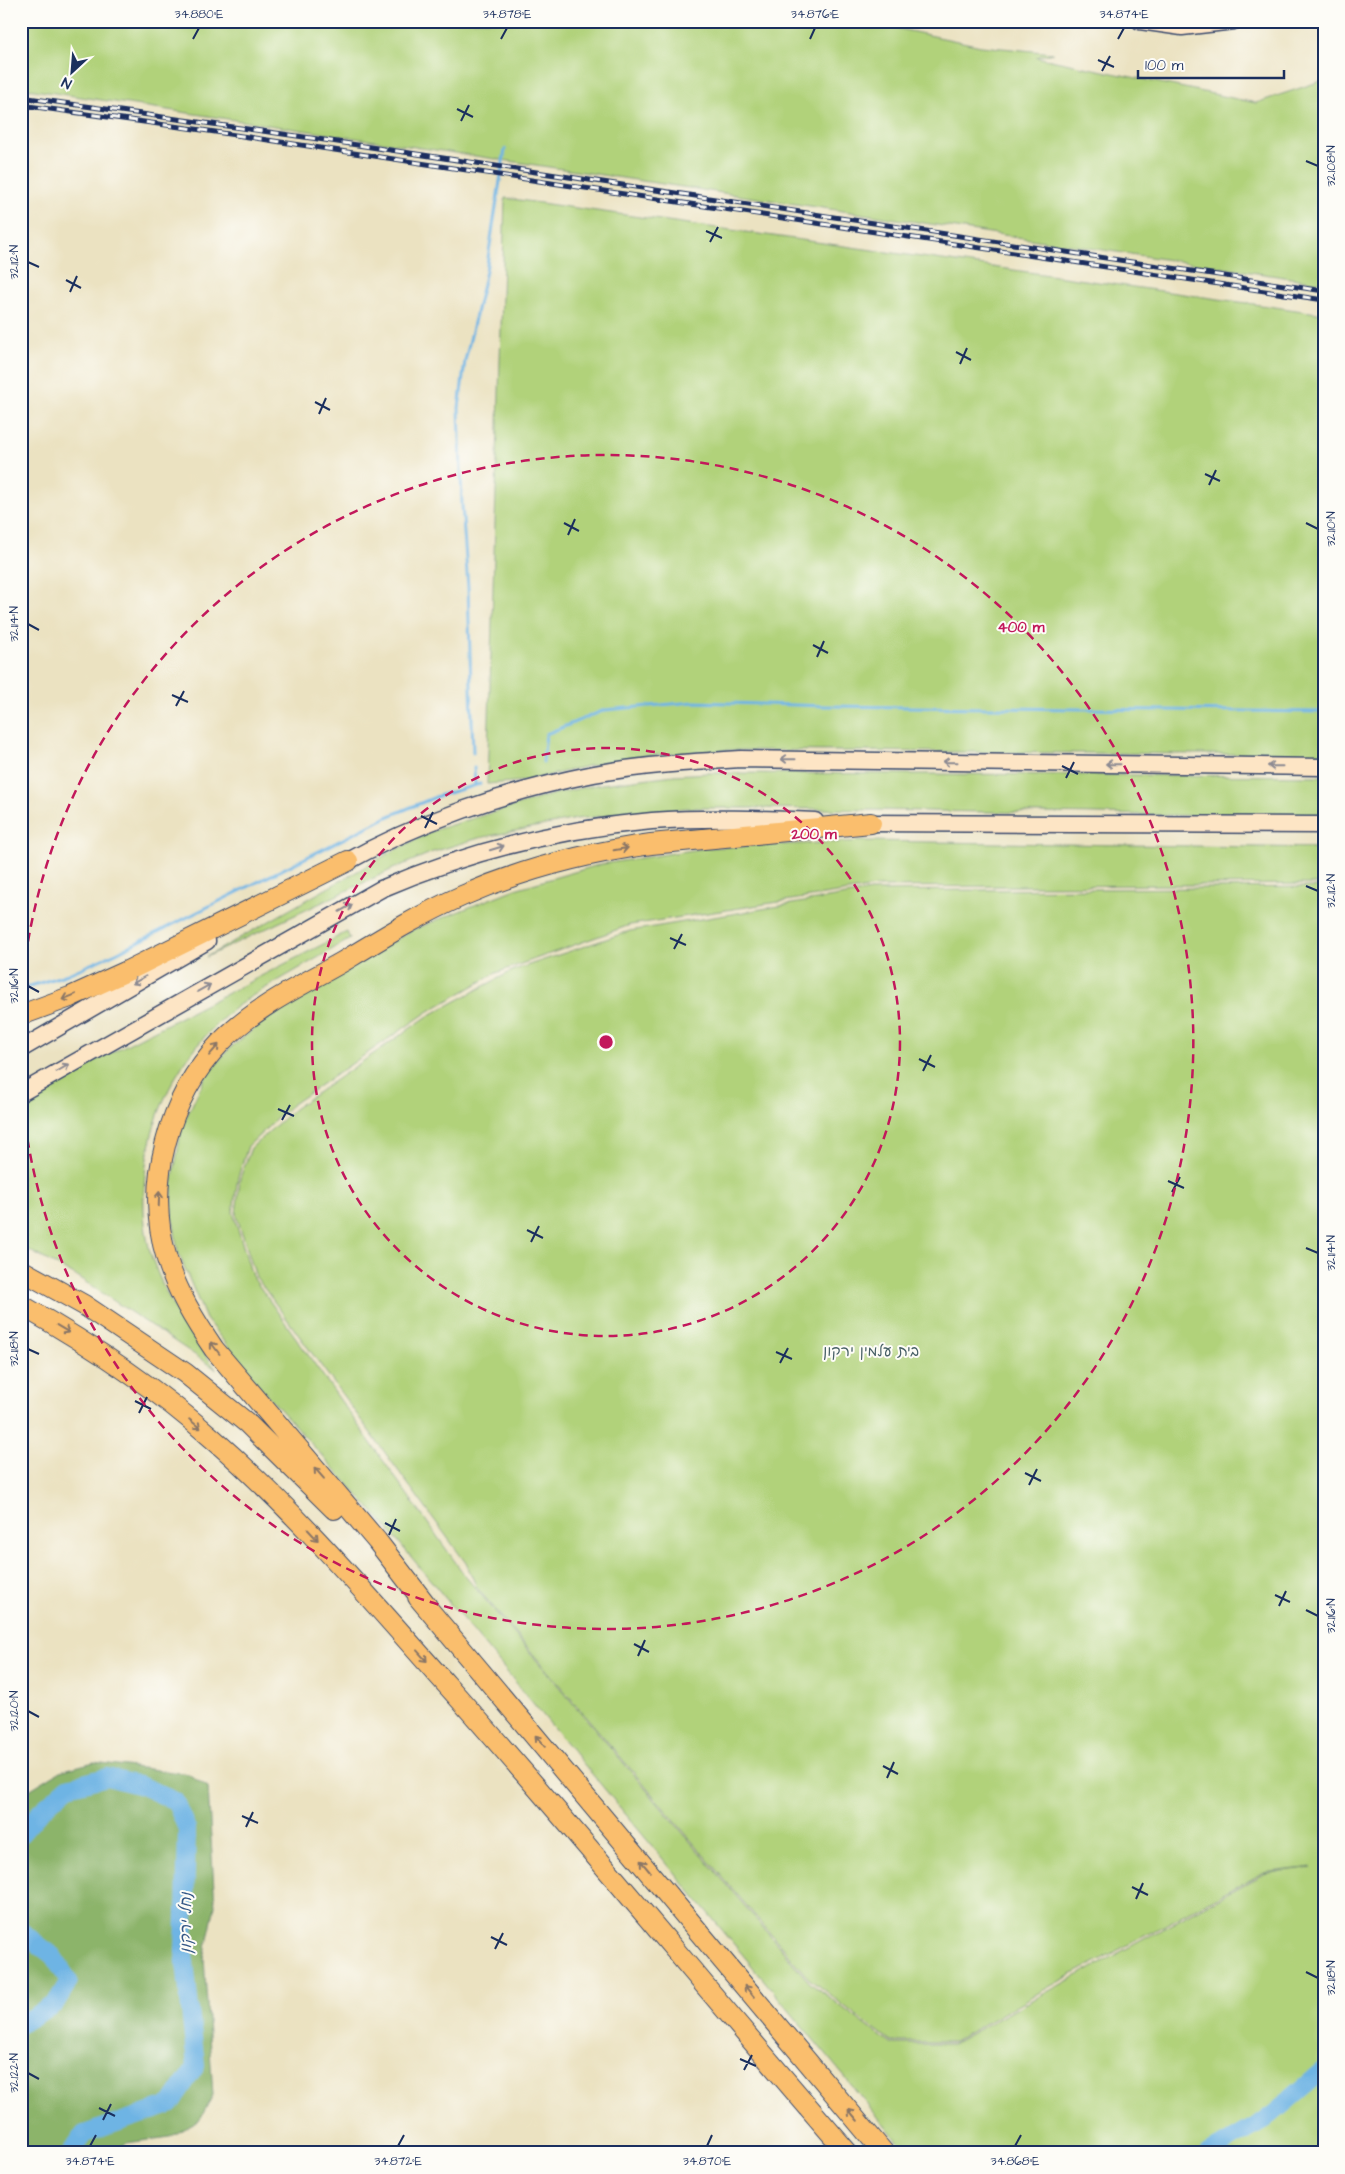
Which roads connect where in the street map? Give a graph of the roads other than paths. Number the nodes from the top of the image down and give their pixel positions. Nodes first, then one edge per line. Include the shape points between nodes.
1 (1140, 21) edge
2 (1234, 21) edge
3 (1324, 767) edge
4 (871, 823) junction
5 (1324, 825) edge
6 (348, 861) junction
7 (21, 1015) edge
8 (21, 1049) edge
9 (21, 1093) edge
10 (21, 1270) edge
11 (21, 1305) edge
12 (427, 1606) junction
13 (848, 2153) edge
14 (884, 2153) edge

1 - 2 main road via 1182,27
3 -> 6 main road via 757,759 683,762 594,774 492,801 404,834
4 - 5 main road
9 -> 4 main road via 381,889 439,866 532,840 653,821
12 -> 4 highway via 377,1541 214,1349 180,1291 166,1256 159,1208 166,1141 187,1088 222,1042 252,1016 405,924 460,896 541,869 618,849
6 -> 7 highway via 126,972
6 -> 8 main road
10 - 12 highway via 158,1352 247,1423
11 -> 13 highway via 87,1344 168,1402 212,1437 295,1516 522,1768
14 -> 12 highway

